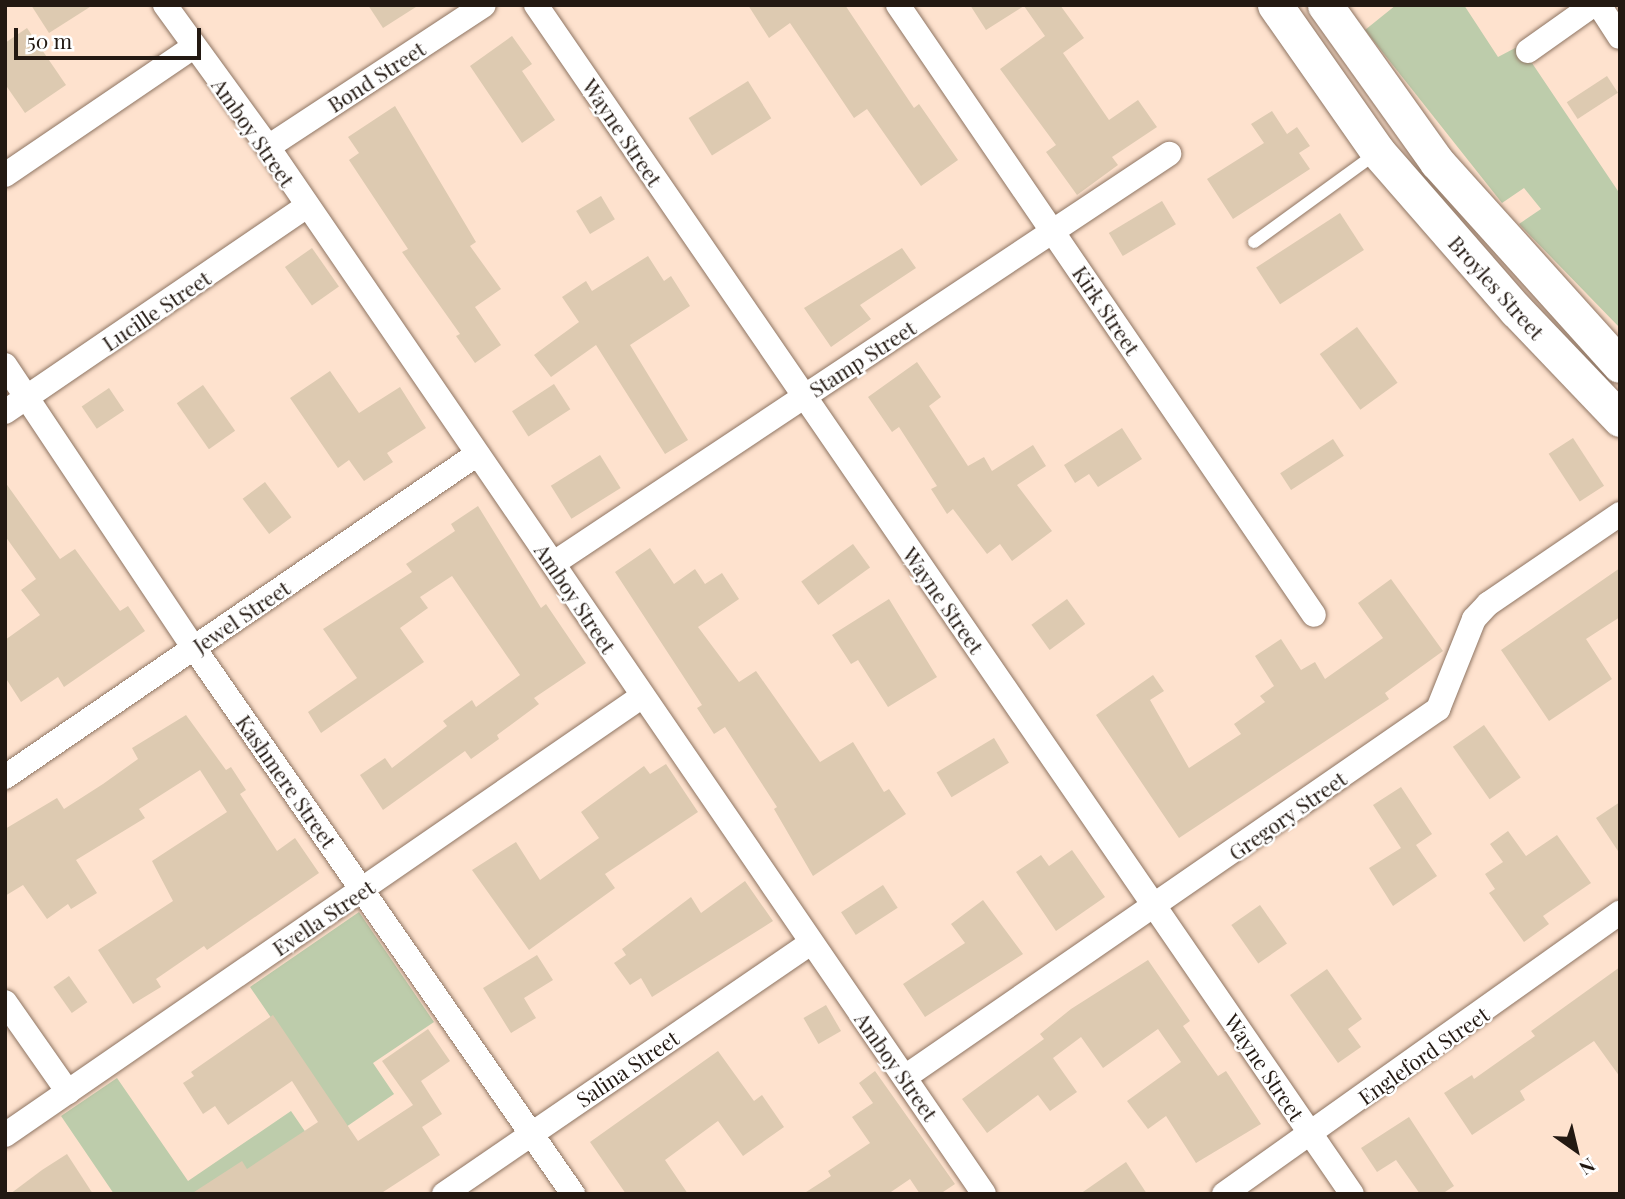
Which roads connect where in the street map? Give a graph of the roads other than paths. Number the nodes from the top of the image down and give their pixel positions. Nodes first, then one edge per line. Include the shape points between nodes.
1 (165, 5) edge
2 (484, 5) edge
3 (536, 5) edge
4 (898, 5) edge
5 (1275, 5) edge
6 (1325, 5) edge
7 (1593, 5) edge
8 (1599, 5) edge
9 (1620, 37) edge
10 (194, 47) junction
11 (1528, 51) dead end
12 (268, 147) junction
13 (1378, 152) junction
14 (1170, 154) dead end
15 (5, 175) edge
16 (306, 207) junction
17 (1055, 234) junction
18 (1254, 242) dead end
19 (5, 365) edge
20 (1620, 365) edge
21 (27, 397) junction
22 (803, 397) junction
23 (5, 412) edge
24 (1620, 419) edge
25 (476, 455) junction
26 (1620, 514) edge
27 (554, 563) junction
28 (1314, 615) dead end
29 (194, 648) junction
30 (641, 697) junction
31 (5, 777) edge
32 (364, 889) junction
33 (1155, 906) junction
34 (1620, 913) edge
35 (811, 943) junction
36 (5, 1002) edge
37 (905, 1077) junction
38 (68, 1092) junction
39 (530, 1132) junction
40 (1311, 1134) junction
41 (5, 1135) edge
42 (444, 1194) edge
43 (573, 1194) edge
44 (984, 1194) edge
45 (1224, 1194) edge
46 (1352, 1194) edge

1 - 10 street, Amboy Street
2 - 12 street, Bond Street
3 - 22 street, Wayne Street
4 - 17 street, Kirk Street
5 - 13 main road, Broyles Street
6 - 20 main road, Broyles Street via 1414,129 1543,285
7 - 11 street
8 - 9 street
10 - 12 street, Amboy Street
10 - 15 street
12 - 16 street, Amboy Street
13 - 18 lane
13 - 24 main road, Broyles Street via 1516,310
14 - 17 street, Stamp Street
16 - 21 street, Lucille Street
16 - 25 street, Amboy Street
17 - 22 street, Stamp Street
17 - 28 street, Kirk Street
19 - 21 street, Kashmere Street
21 - 23 street, Lucille Street
21 - 29 street, Kashmere Street
22 - 27 street, Stamp Street
22 - 33 street, Wayne Street
25 - 27 street, Amboy Street
25 - 29 street, Jewel Street
26 - 33 street, Gregory Street via 1488,604 1474,619 1438,709
27 - 30 street, Amboy Street
29 - 31 street, Jewel Street
29 - 32 street, Kashmere Street
30 - 32 street, Evella Street
30 - 35 street, Amboy Street
32 - 38 street, Evella Street
32 - 39 street, Kashmere Street
33 - 37 street, Gregory Street
33 - 40 street, Wayne Street
34 - 40 street, Engleford Street
35 - 37 street, Amboy Street
35 - 39 street, Salina Street
36 - 38 street
37 - 44 street, Amboy Street
38 - 41 street, Evella Street
39 - 42 street, Salina Street
39 - 43 street, Kashmere Street
40 - 45 street, Engleford Street
40 - 46 street, Wayne Street

